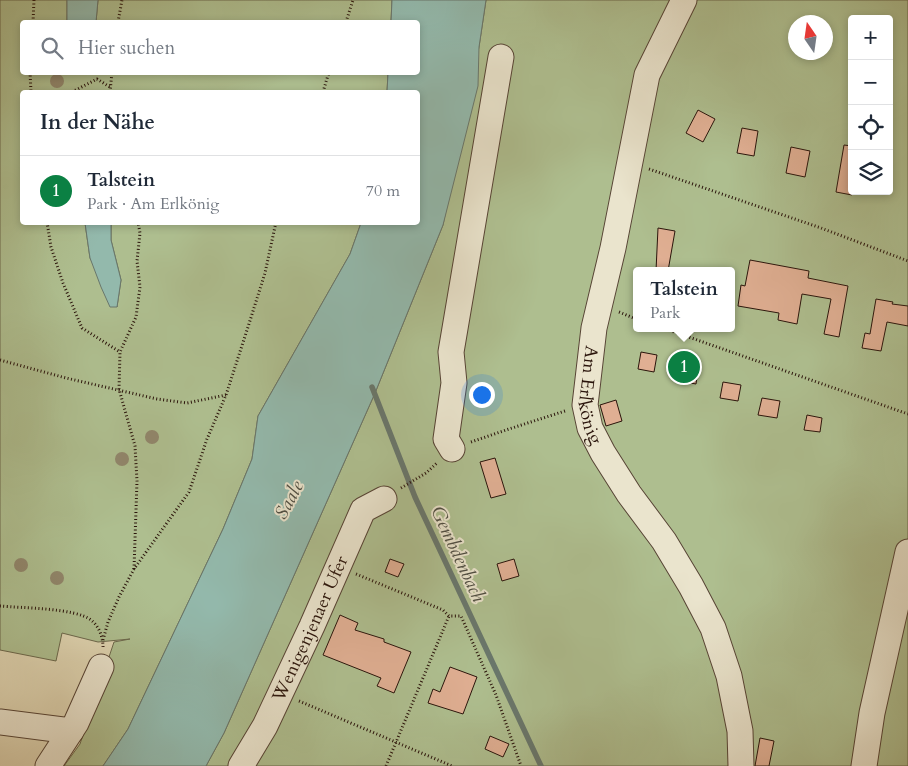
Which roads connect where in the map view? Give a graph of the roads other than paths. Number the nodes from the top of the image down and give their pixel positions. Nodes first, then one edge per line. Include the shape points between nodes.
1 (684, 0) edge
2 (501, 57) dead end
3 (452, 449) road end
4 (384, 499) dead end
5 (908, 552) edge
6 (101, 667) road end
7 (0, 722) edge
8 (71, 731) junction
9 (48, 766) edge
10 (242, 766) edge
11 (741, 766) edge
12 (864, 766) edge

1 - 11 street, Am Erlkönig via 647,75 594,328 584,405 590,428 603,453 664,541 713,628 729,676 740,731
2 - 3 street via 451,352 454,383 446,439
4 - 10 street, Wenigenjenaer Ufer via 363,510 265,726
5 - 12 street via 872,713
6 - 8 street
7 - 8 street
8 - 9 street

